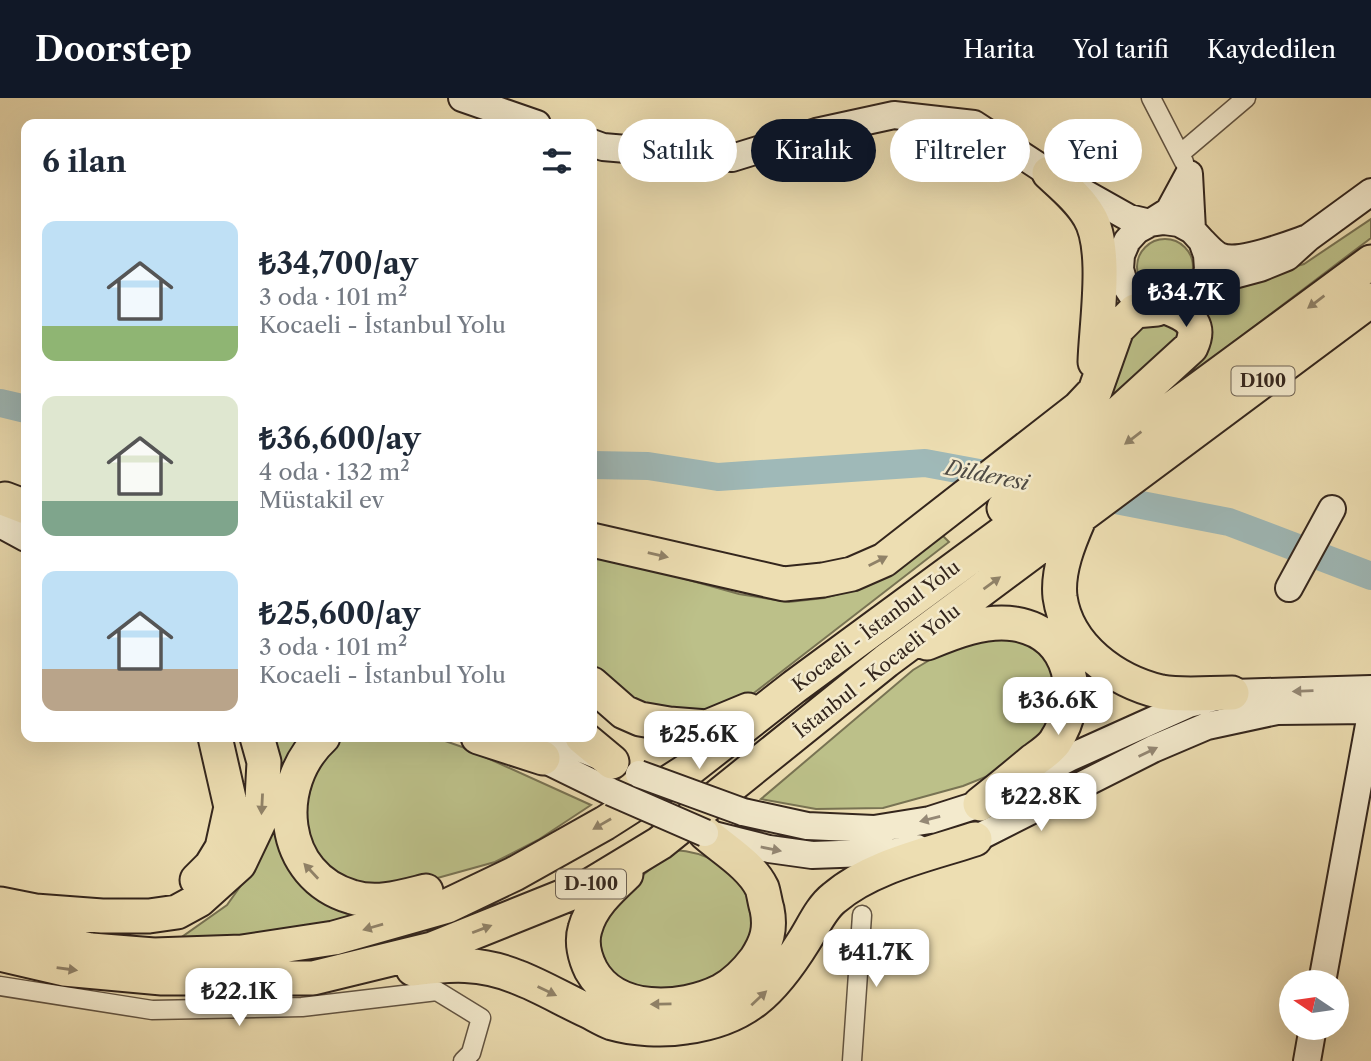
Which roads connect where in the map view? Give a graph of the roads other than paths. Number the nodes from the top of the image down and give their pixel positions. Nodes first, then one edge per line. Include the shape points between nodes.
1 (462, 98) edge
2 (1151, 98) edge
3 (1246, 98) edge
4 (523, 119) edge
5 (597, 145) edge
6 (1185, 164) junction
7 (1044, 170) edge
8 (1059, 182) edge
9 (1065, 182) edge
10 (1371, 192) edge
11 (1150, 223) junction
12 (1197, 236) junction
13 (1307, 238) junction
14 (1371, 261) edge
15 (1371, 300) edge
16 (1175, 304) junction
17 (1045, 434) junction
18 (1093, 452) junction
19 (11, 507) edge
20 (1332, 509) dead end
21 (1079, 519) junction
22 (21, 528) edge
23 (597, 541) edge
24 (1289, 588) dead end
25 (886, 661) junction
26 (793, 687) junction
27 (597, 688) edge
28 (1371, 689) edge
29 (1232, 693) junction
30 (1371, 712) edge
31 (216, 742) edge
32 (258, 742) edge
33 (318, 742) edge
34 (513, 742) edge
35 (522, 742) edge
36 (587, 742) edge
37 (548, 747) edge
38 (621, 776) junction
39 (980, 804) junction
40 (705, 833) junction
41 (975, 839) junction
42 (660, 842) junction
43 (514, 874) junction
44 (0, 904) edge
45 (63, 913) junction
46 (862, 915) dead end
47 (0, 930) edge
48 (0, 954) edge
49 (1324, 970) edge
50 (313, 978) junction
51 (0, 986) edge
52 (1311, 1040) edge
53 (463, 1061) edge
54 (852, 1061) edge
55 (1307, 1061) edge

1 - 4 main road
2 - 6 street
3 - 6 street
5 - 7 main road via 732,158 816,132 894,115 974,124
6 - 11 main road via 1169,211
6 - 12 main road
8 - 17 highway via 1091,219 1098,239 1100,285 1095,367 1086,388
9 - 11 main road via 1129,218
10 - 13 main road
11 - 12 main road via 1179,223
11 - 16 main road via 1127,241 1121,255 1124,283 1143,304
12 - 13 main road via 1220,257 1253,256
12 - 16 main road via 1207,255 1205,284
13 - 16 main road via 1287,257 1219,279
14 -> 18 highway, D100
15 - 21 highway, D100
16 - 17 highway via 1135,311 1125,319 1111,342 1095,391
16 - 18 highway via 1193,324 1196,336 1191,348
23 -> 17 highway via 784,584 852,574 884,560
18 - 26 highway, Kocaeli - İstanbul Yolu / D100 via 1011,515 951,569
19 - 22 main road
20 - 24 main road
25 -> 21 highway, İstanbul - Kocaeli Yolu / D-100
21 - 29 highway via 1068,544 1059,595 1065,618 1097,662 1122,678 1161,692
25 - 39 highway via 949,633 987,624 1032,628 1062,653 1072,693 1054,744
25 - 42 highway, İstanbul - Kocaeli Yolu / D-100
26 - 27 highway via 708,727 640,719 624,712
26 -> 43 highway, Kocaeli - İstanbul Yolu / D100 via 688,770
28 -> 29 main road
29 - 39 main road via 1160,716
41 -> 30 main road via 1207,726 1277,710
30 - 49 main road
31 - 45 highway via 231,807 222,848 211,866 184,892 159,901
32 -> 45 highway via 264,762 261,818 239,864 200,900 177,912 149,916
43 -> 33 highway via 388,901 353,898 324,885 301,861 290,826 296,774
34 - 37 highway
35 - 37 main road
36 - 38 highway
37 - 38 main road
39 -> 38 main road, bridge via 930,820 874,829 807,826
38 - 40 main road, bridge
40 -> 41 main road via 812,855 895,852
40 -> 42 highway via 762,888 770,923 765,944 738,979 721,991 662,1006 631,1002 608,991 595,977 583,947 585,929 604,894
50 -> 41 highway via 449,964 483,967 516,976 612,1023 685,1028 750,1006 774,984 833,899 865,876
50 -> 42 highway, İstanbul - Kocaeli Yolu / D-100 via 432,949 517,916 589,886
43 -> 47 highway, Kocaeli - İstanbul Yolu / D100 via 447,906 334,938 242,952 154,955 91,950
44 - 45 highway
46 - 54 street
48 -> 50 highway, İstanbul - Kocaeli Yolu / D-100 via 64,970 162,978
51 - 53 street via 152,1010 302,1007 437,991 481,1018 471,1054
52 - 55 main road

